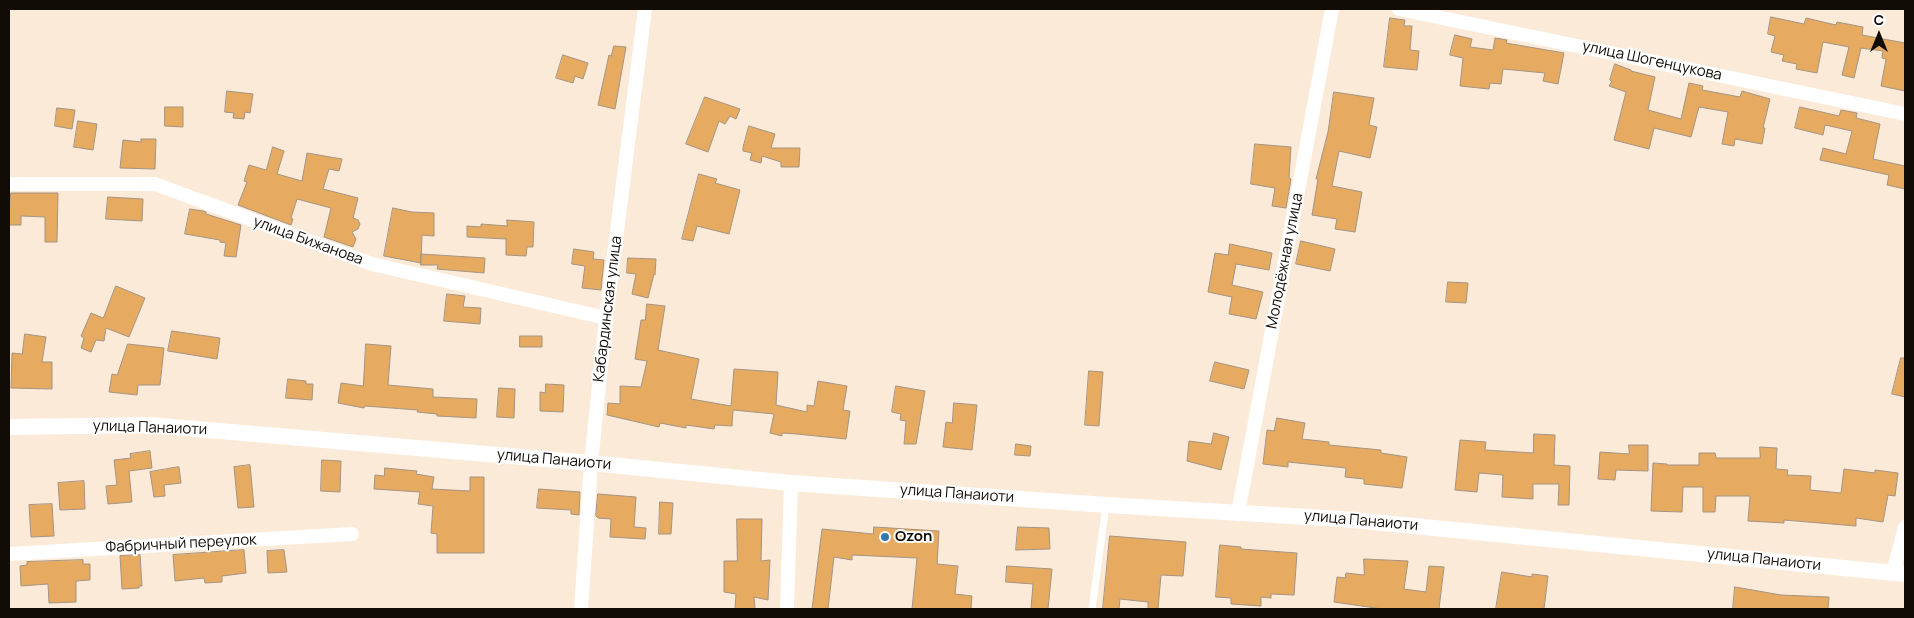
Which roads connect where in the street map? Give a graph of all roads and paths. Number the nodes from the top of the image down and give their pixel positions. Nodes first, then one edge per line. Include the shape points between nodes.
1 (645, 9) edge
2 (1332, 9) edge
3 (1399, 9) edge
4 (1905, 114) edge
5 (9, 184) edge
6 (606, 318) junction
7 (9, 427) edge
8 (591, 463) junction
9 (791, 482) junction
10 (1106, 505) junction
11 (1238, 513) junction
12 (1905, 527) edge
13 (352, 534) dead end
14 (9, 554) edge
15 (1899, 574) edge
16 (581, 609) edge
17 (787, 609) edge
18 (1092, 609) edge

1 - 6 street, Кабардинская улица
2 - 11 street, Молодёжная улица
3 - 4 street, улица Шогенцукова
5 - 6 street, улица Бижанова via 155,184 372,264
6 - 8 street, Кабардинская улица
7 - 8 street, улица Панаиоти via 150,425
8 - 9 street, улица Панаиоти
8 - 16 street, Кабардинская улица
9 - 10 street, улица Панаиоти
9 - 17 street
10 - 11 street, улица Панаиоти
10 - 18 lane
11 - 15 street, улица Панаиоти via 1342,518
12 - 15 street
13 - 14 street, Фабричный переулок

